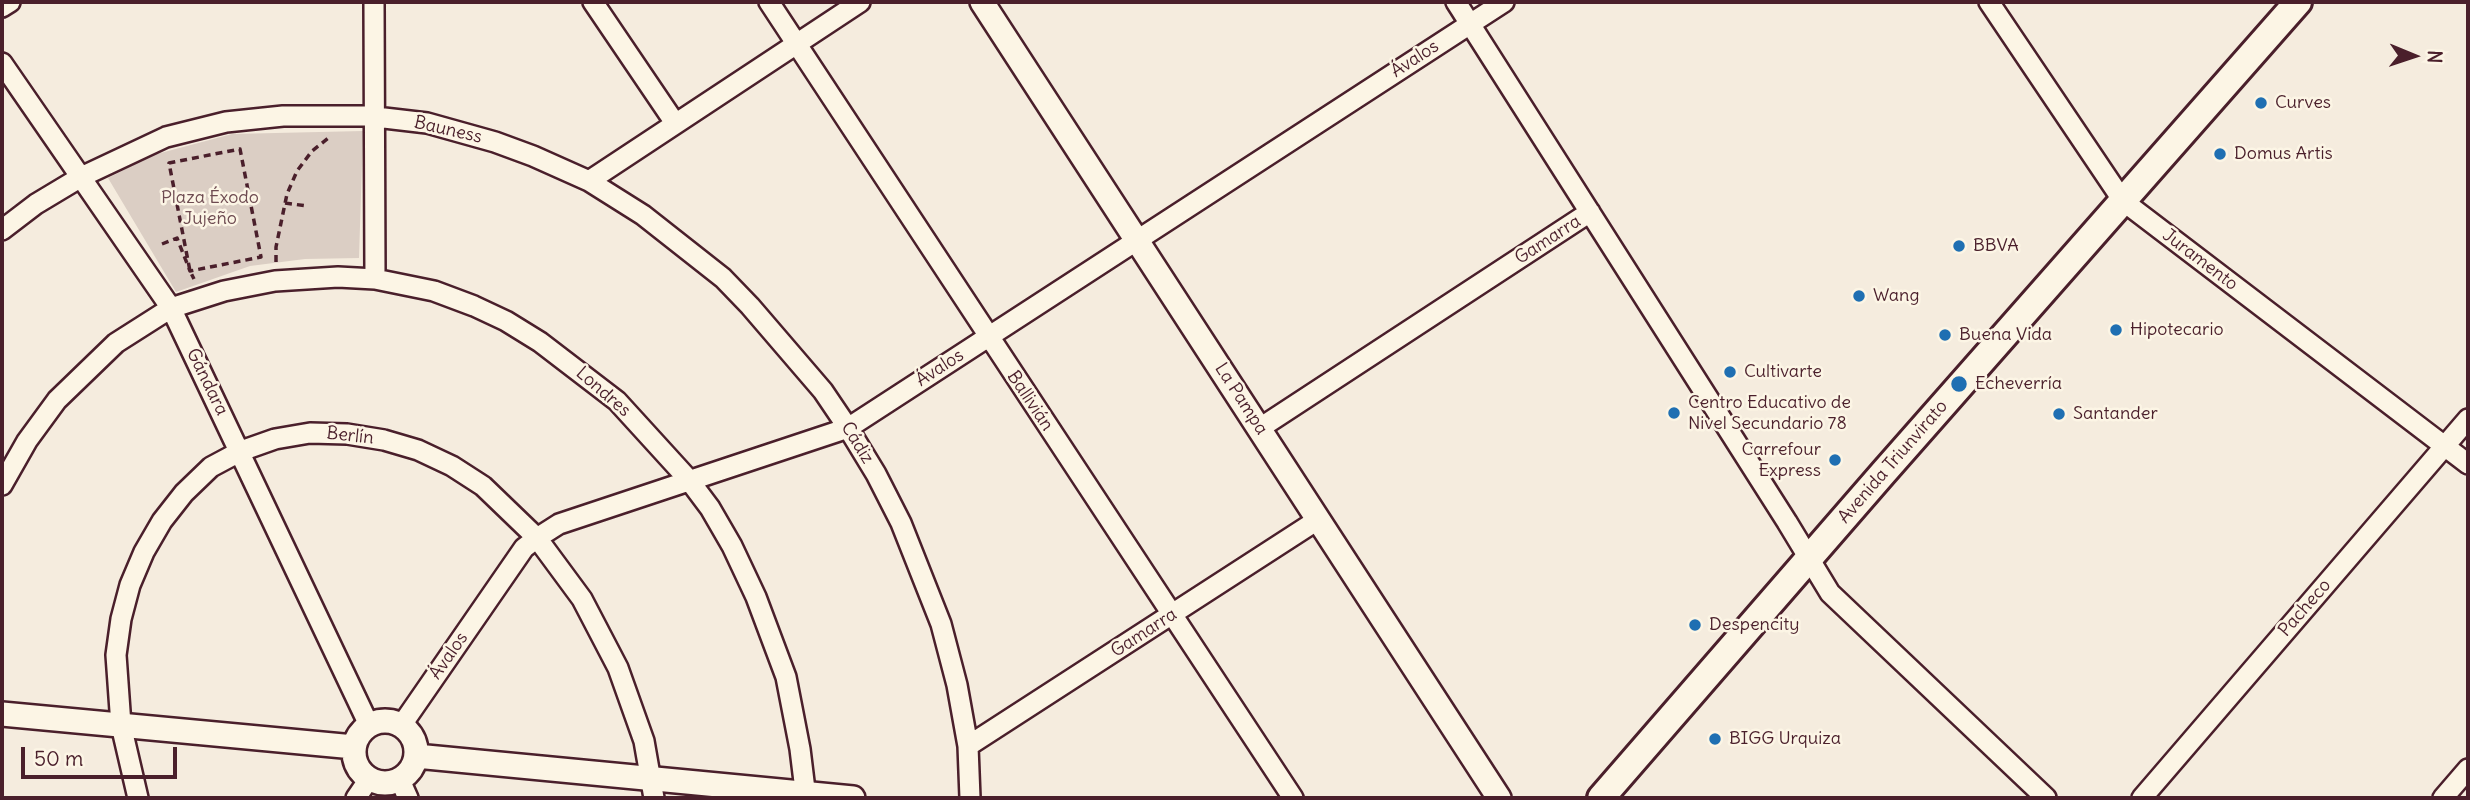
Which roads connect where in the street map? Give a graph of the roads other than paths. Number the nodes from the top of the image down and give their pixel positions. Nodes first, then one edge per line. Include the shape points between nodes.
1 (10, 2) edge
2 (374, 2) edge
3 (593, 2) edge
4 (769, 2) edge
5 (860, 2) edge
6 (982, 2) edge
7 (1455, 2) edge
8 (1504, 2) edge
9 (1989, 2) edge
10 (2298, 2) edge
11 (2, 7) edge
12 (1470, 24) junction
13 (796, 43) junction
14 (2, 63) edge
15 (375, 117) junction
16 (675, 123) junction
17 (82, 177) junction
18 (589, 181) junction
19 (2123, 201) junction
20 (1590, 212) junction
21 (2, 230) edge
22 (1136, 241) junction
23 (375, 279) junction
24 (171, 308) junction
25 (988, 338) junction
26 (2468, 419) edge
27 (848, 428) junction
28 (1260, 428) junction
29 (2444, 446) junction
30 (241, 451) junction
31 (2468, 464) edge
32 (689, 480) junction
33 (2, 483) edge
34 (1320, 519) junction
35 (537, 538) junction
36 (1809, 558) junction
37 (1173, 614) junction
38 (2, 714) edge
39 (121, 725) junction
40 (369, 725) junction
41 (401, 726) junction
42 (968, 746) junction
43 (354, 747) junction
44 (416, 756) junction
45 (2468, 769) edge
46 (363, 789) edge
47 (404, 789) edge
48 (653, 789) edge
49 (806, 796) edge
50 (138, 798) edge
51 (853, 798) edge
52 (970, 798) edge
53 (1293, 798) edge
54 (1499, 798) edge
55 (1601, 798) edge
56 (2046, 798) edge
57 (2142, 798) edge
58 (2443, 798) edge

1 - 11 street
2 - 15 street
3 - 16 street
4 - 13 street, Ballivián
5 - 13 street
6 - 22 street, La Pampa
7 - 12 street
8 - 12 street, Ávalos
9 - 19 street, Juramento
10 - 19 main road, Avenida Triunvirato
12 - 20 street
12 - 22 street, Ávalos
13 - 16 street
13 - 25 street, Ballivián
14 - 17 street, Gándara
15 - 17 street, Bauness via 283,116 226,122 166,137
15 - 18 street, Bauness via 474,135
15 - 23 street
16 - 18 street
17 - 21 street, Bauness
17 - 24 street, Gándara
18 - 27 street, Cádiz via 643,215 723,278 823,391
19 - 29 street, Juramento
19 - 36 main road, Avenida Triunvirato
20 - 28 street, Gamarra
20 - 36 street
22 - 25 street, Ávalos
22 - 28 street, La Pampa
23 - 24 street, Londres via 275,281
23 - 32 street, Londres via 433,291 474,306 540,342 617,401
24 - 30 street, Gándara
24 - 33 street, Londres via 116,343 65,391
25 - 27 street, Ávalos
25 - 37 street, Ballivián
26 - 29 street, Pacheco
27 - 32 street, Ávalos
27 - 42 street, Cádiz via 901,523 942,624
28 - 34 street, La Pampa
29 - 31 street, Juramento
29 - 57 street, Pacheco
30 - 35 street, Berlín via 310,433 384,440 452,466 482,486
30 - 39 street, Berlín via 211,467 184,493 144,552 130,585 116,655
30 - 40 street, Gándara
32 - 35 street, Ávalos via 559,524
32 - 49 street, Londres via 732,546 774,642 793,709
34 - 37 street, Gamarra
34 - 54 street, La Pampa
35 - 41 street, Ávalos via 524,548
35 - 48 street, Berlín via 582,599 618,668 636,716
36 - 55 main road, Avenida Triunvirato
36 - 56 street via 1830,593
37 - 42 street, Gamarra
37 - 53 street, Ballivián
38 - 39 street
39 - 43 street
39 - 50 street, Berlín
40 - 41 street via 385,721
40 - 43 street
41 - 44 street via 413,739
42 - 52 street, Cádiz
43 - 46 street
44 - 47 street
44 - 48 street
45 - 58 street
46 - 47 street via 384,784
48 - 49 street
49 - 51 street

